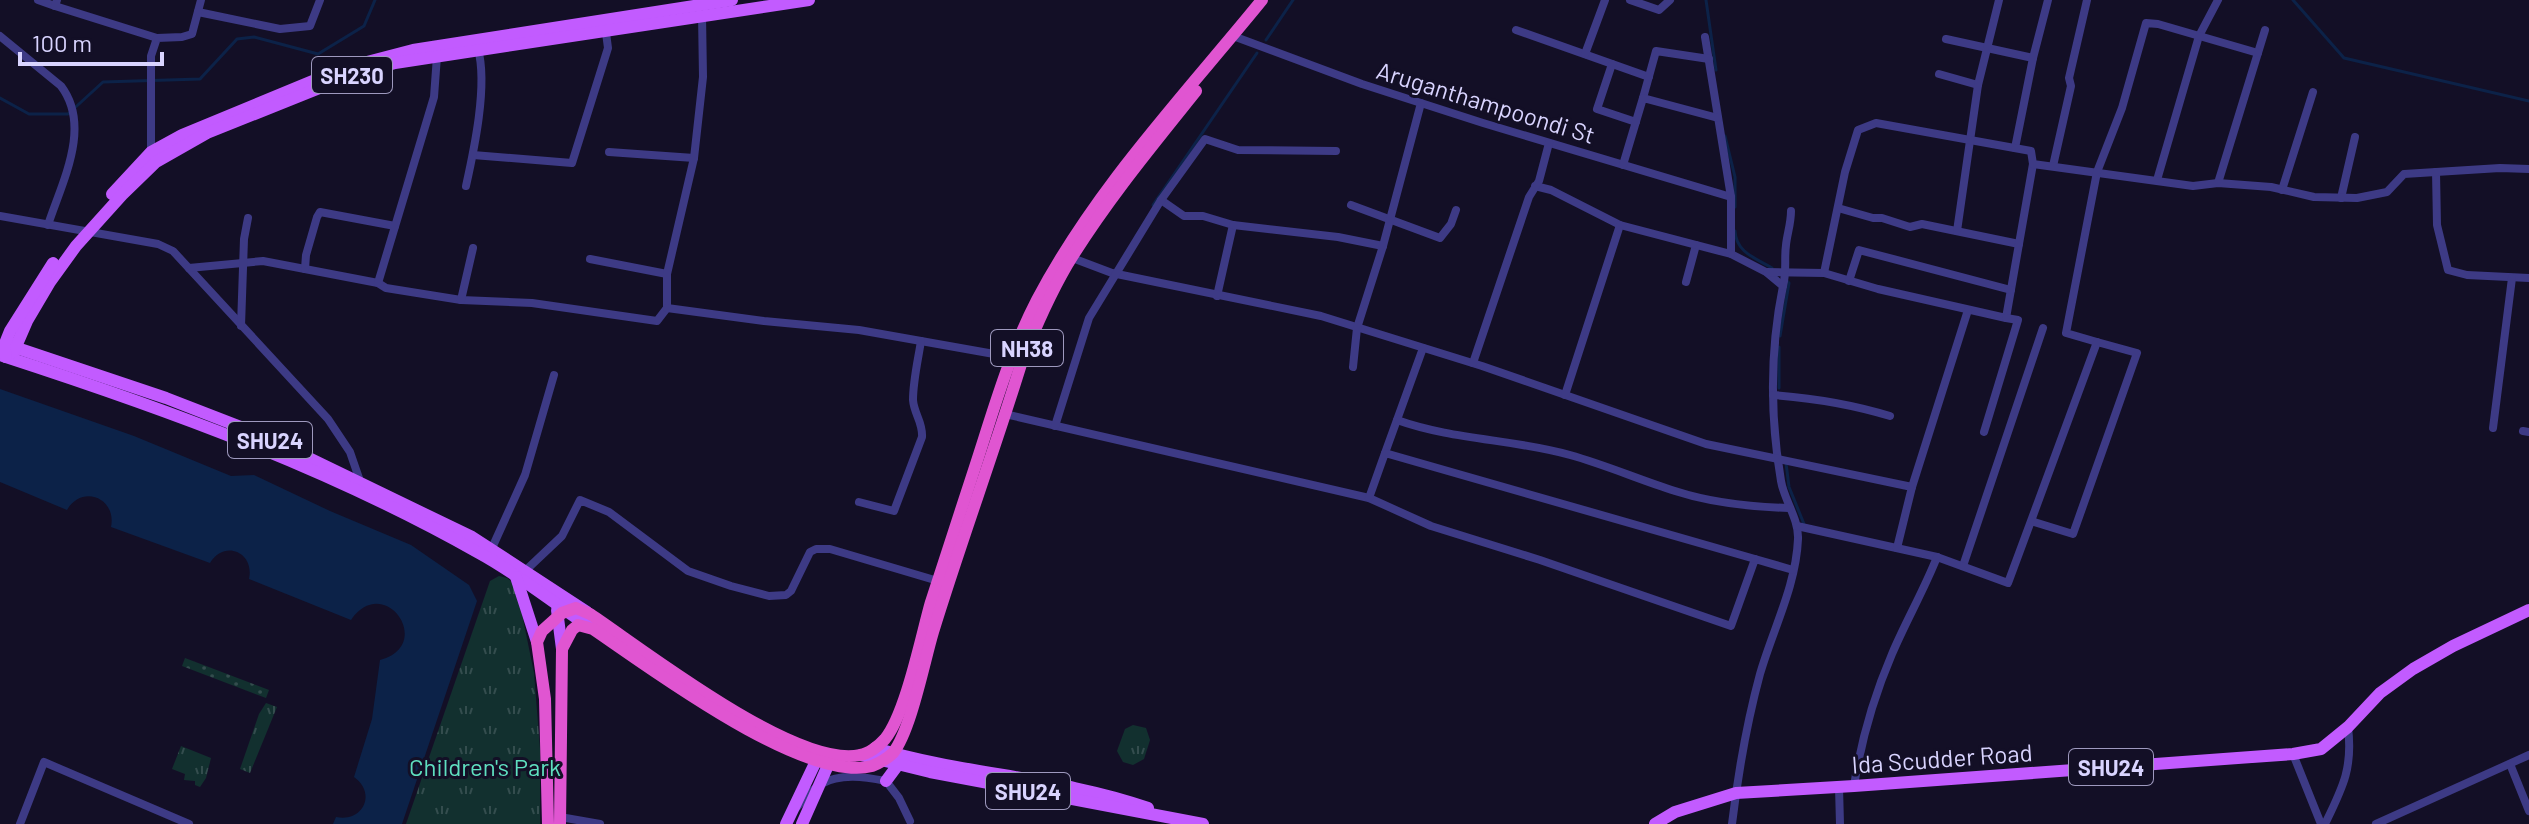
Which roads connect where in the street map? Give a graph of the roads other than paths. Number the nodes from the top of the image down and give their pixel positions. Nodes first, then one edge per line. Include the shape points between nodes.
1 (38, 0) edge
2 (201, 0) edge
3 (320, 0) edge
4 (732, 0) edge
5 (809, 0) edge
6 (1262, 0) edge
7 (1272, 0) edge
8 (1605, 0) edge
9 (1630, 0) edge
10 (1670, 0) edge
11 (1999, 0) edge
12 (2048, 0) edge
13 (2087, 0) edge
14 (2218, 0) edge
15 (56, 3) edge
16 (198, 12) junction
17 (702, 15) junction
18 (1516, 30) dead end
19 (2265, 30) dead end
20 (606, 33) dead end
21 (0, 36) edge
22 (2199, 36) junction
23 (1236, 37) junction
24 (1705, 37) dead end
25 (157, 38) junction
26 (1946, 39) dead end
27 (1987, 47) junction
28 (478, 49) junction
29 (2258, 53) junction
30 (1585, 54) junction
31 (437, 56) junction
32 (2033, 58) junction
33 (1709, 59) junction
34 (1612, 64) junction
35 (1939, 74) dead end
36 (1649, 77) junction
37 (1978, 85) junction
38 (2313, 92) dead end
39 (1643, 98) junction
40 (1421, 103) junction
41 (1718, 118) junction
42 (1636, 122) junction
43 (2355, 137) dead end
44 (1969, 140) junction
45 (1549, 143) junction
46 (2015, 148) junction
47 (1336, 151) dead end
48 (151, 152) junction
49 (609, 152) dead end
50 (473, 155) junction
51 (694, 158) junction
52 (2033, 164) junction
53 (1623, 165) junction
54 (2053, 166) junction
55 (2529, 169) edge
56 (2097, 172) junction
57 (2436, 172) junction
58 (2157, 180) junction
59 (2218, 183) junction
60 (466, 186) dead end
61 (1535, 186) junction
62 (2282, 190) junction
63 (1731, 197) junction
64 (2341, 198) junction
65 (1161, 200) junction
66 (1351, 205) dead end
67 (1838, 208) junction
68 (1456, 210) dead end
69 (1791, 211) dead end
70 (0, 216) edge
71 (248, 218) dead end
72 (1391, 219) junction
73 (48, 225) junction
74 (1233, 225) junction
75 (1620, 225) junction
76 (395, 226) junction
77 (83, 231) junction
78 (1957, 231) junction
79 (2019, 244) junction
80 (1696, 245) junction
81 (1383, 246) junction
82 (473, 248) dead end
83 (1731, 254) junction
84 (1068, 256) junction
85 (590, 259) dead end
86 (244, 263) junction
87 (189, 268) junction
88 (305, 269) junction
89 (1766, 272) junction
90 (1787, 272) junction
91 (1824, 273) junction
92 (667, 274) junction
93 (1117, 274) junction
94 (2512, 278) junction
95 (2529, 278) edge
96 (1849, 281) junction
97 (1686, 282) dead end
98 (378, 283) junction
99 (1783, 286) junction
100 (2011, 290) junction
101 (1217, 296) junction
102 (461, 300) junction
103 (667, 308) junction
104 (1968, 310) junction
105 (2006, 318) junction
106 (241, 327) junction
107 (1357, 328) junction
108 (2043, 328) dead end
109 (921, 341) junction
110 (2097, 342) junction
111 (1423, 348) junction
112 (5, 349) edge
113 (1011, 357) junction
114 (1473, 363) junction
115 (1353, 367) dead end
116 (554, 375) dead end
117 (1565, 395) junction
118 (1773, 395) junction
119 (1005, 414) junction
120 (1890, 416) dead end
121 (1397, 420) junction
122 (1055, 426) junction
123 (2493, 428) dead end
124 (1984, 432) dead end
125 (1385, 453) junction
126 (1777, 458) junction
127 (360, 481) junction
128 (1912, 487) junction
129 (1369, 498) junction
130 (859, 502) dead end
131 (1789, 508) junction
132 (2031, 521) junction
133 (1797, 526) junction
134 (492, 548) junction
135 (1897, 548) junction
136 (1937, 557) junction
137 (1755, 559) junction
138 (1963, 566) junction
139 (1793, 570) junction
140 (521, 574) junction
141 (938, 581) junction
142 (560, 610) junction
143 (2529, 610) edge
144 (590, 614) junction
145 (593, 629) junction
146 (537, 642) junction
147 (562, 649) junction
148 (2348, 727) junction
149 (875, 748) junction
150 (2293, 754) junction
151 (861, 755) junction
152 (2529, 755) edge
153 (895, 758) junction
154 (823, 761) junction
155 (2510, 764) junction
156 (886, 781) junction
157 (819, 785) junction
158 (1854, 786) junction
159 (1839, 787) junction
160 (1736, 793) junction
161 (2529, 811) edge
162 (560, 820) edge
163 (786, 821) edge
164 (1172, 821) edge
165 (912, 823) edge
166 (20, 824) edge
167 (189, 824) edge
168 (548, 824) edge
169 (600, 824) edge
170 (802, 824) edge
171 (1203, 824) edge
172 (1655, 824) edge
173 (1732, 824) edge
174 (1840, 824) edge
175 (2323, 824) edge
176 (2376, 824) edge

1 - 15 street
2 - 16 street
3 - 16 street via 310,26 280,29
4 - 48 main road, SH230 via 367,60 202,125
5 - 17 main road, SH230
6 - 23 highway, NH38
7 - 23 highway, NH38
8 - 30 street
9 - 10 street via 1659,10
11 - 27 street
12 - 32 street
13 - 54 street
14 - 22 street
15 - 25 street
16 - 25 street via 192,34
17 - 28 main road, SH230
17 - 51 street via 703,77
18 - 30 street
19 - 29 street
20 - 50 street via 608,48 572,163
21 - 73 street via 61,86 70,100 72,152
22 - 29 street
22 - 56 street via 2146,23
22 - 58 street
23 - 40 street, Aruganthampoondi St
23 - 84 highway, NH38 via 1137,149
24 - 33 street
25 - 48 street via 151,56
26 - 27 street
27 - 32 street
27 - 37 street
28 - 31 main road, SH230
28 - 50 street via 480,94
29 - 59 street
30 - 34 street
31 - 76 street via 434,97
31 - 77 main road, SH230 via 347,77 186,143 144,172
32 - 46 street
33 - 36 street via 1656,51
33 - 41 street
34 - 36 street
34 - 42 street via 1597,109
35 - 37 street
36 - 39 street
37 - 44 street
38 - 62 street
39 - 41 street
39 - 42 street
40 - 45 street, Aruganthampoondi St
40 - 72 street
41 - 63 street
42 - 53 street
43 - 64 street
44 - 46 street
44 - 67 street via 1876,123 1858,130
44 - 78 street
45 - 53 street, Aruganthampoondi St
45 - 61 street
46 - 52 street via 2031,151
47 - 65 street via 1238,150 1205,139
48 - 77 main road, SH230
49 - 51 street
50 - 60 street
51 - 92 street
52 - 54 street
52 - 79 street
53 - 63 street, Aruganthampoondi St
54 - 56 street
55 - 57 street
56 - 58 street
56 - 110 street via 2066,333
57 - 64 street via 2404,174 2387,192
57 - 94 street via 2437,225 2448,270
58 - 59 street via 2193,186
59 - 62 street
61 - 75 street
61 - 114 street
62 - 64 street
63 - 83 street
65 - 74 street via 1184,216
65 - 93 street
66 - 72 street
67 - 78 street via 1910,227 1922,224
67 - 91 street
68 - 72 street via 1440,238
69 - 90 street
70 - 73 street
71 - 86 street
72 - 81 street
73 - 77 street
74 - 81 street
74 - 101 street
75 - 80 street
75 - 117 street
76 - 88 street via 320,212
76 - 98 street
77 - 87 street via 166,246
77 - 112 main road, SH230 via 43,277
78 - 79 street
79 - 100 street
80 - 83 street
80 - 97 street
81 - 107 street
82 - 102 street
83 - 89 street
84 - 93 street
84 - 113 highway, NH38 via 1037,301
84 - 119 highway, NH38
85 - 92 street
86 - 87 street
86 - 88 street
86 - 106 street
87 - 106 street
88 - 98 street
89 - 90 street
89 - 99 street
90 - 91 street
90 - 99 street
91 - 96 street
92 - 103 street
93 - 101 street
93 - 122 street via 1089,318
94 - 95 street
94 - 123 street
96 - 100 street via 1859,250
96 - 104 street
98 - 102 street
99 - 118 street
100 - 105 street
101 - 107 street
102 - 103 street via 532,303 657,321
103 - 109 street
104 - 105 street
104 - 128 street
105 - 124 street via 2018,320
106 - 127 street via 328,419 350,452
107 - 111 street
107 - 115 street
108 - 138 street
109 - 113 street
109 - 130 street via 913,397 922,437 894,511
110 - 132 street
110 - 132 street via 2137,353 2073,534
111 - 114 street
111 - 121 street
112 - 127 main road, SHU24 via 206,412
112 - 140 main road, SHU24 via 242,440
113 - 141 highway, NH38
114 - 117 street
116 - 134 street via 525,475
117 - 126 street via 1706,444
118 - 120 street via 1818,399
118 - 126 street
119 - 122 street
119 - 153 highway, NH38
121 - 125 street
121 - 131 street via 1428,431 1571,455 1677,492
122 - 129 street
125 - 129 street
125 - 137 street
126 - 128 street
126 - 131 street
127 - 134 main road, SHU24
128 - 135 street
129 - 137 street via 1431,526 1731,626
131 - 133 street
132 - 138 street via 2008,583
133 - 135 street
133 - 139 street
134 - 140 main road, SHU24
135 - 136 street
136 - 138 street
136 - 158 street via 1873,705
137 - 139 street
139 - 160 street via 1760,674
140 - 141 street via 562,536 580,500 609,512 688,571 769,596 791,591 816,549
140 - 142 main road via 549,593
140 - 144 main road, SHU24
140 - 146 main road
141 - 149 highway, NH38 via 901,707 885,740
142 - 144 highway via 576,608
142 - 145 main road
142 - 146 highway
142 - 147 main road
143 - 148 main road, Ida Scudder Road / SHU24 via 2413,669 2380,693
144 - 151 highway via 731,710 788,740 845,756
145 - 147 highway via 578,625
145 - 154 highway via 721,715
146 - 168 highway via 545,699
147 - 162 highway
148 - 150 main road, Ida Scudder Road / SHU24 via 2321,749
148 - 175 street via 2351,750 2345,782
149 - 151 highway, NH38
149 - 153 main road, SHU24
150 - 158 main road, Ida Scudder Road / SHU24
150 - 175 street
151 - 153 main road, SHU24
152 - 155 street
153 - 154 highway via 861,767
153 - 156 main road
153 - 164 main road, SHU24 via 1112,797
154 - 157 main road
154 - 163 main road
155 - 161 street
155 - 176 street
156 - 157 street via 864,777
156 - 165 street
157 - 163 street
157 - 170 main road
158 - 159 main road, Ida Scudder Road / SHU24
159 - 160 main road, Ida Scudder Road / SHU24
159 - 174 street
160 - 172 main road, Ida Scudder Road / SHU24 via 1675,812
160 - 173 street
162 - 169 street
164 - 171 main road, SHU24
166 - 167 street via 44,762

